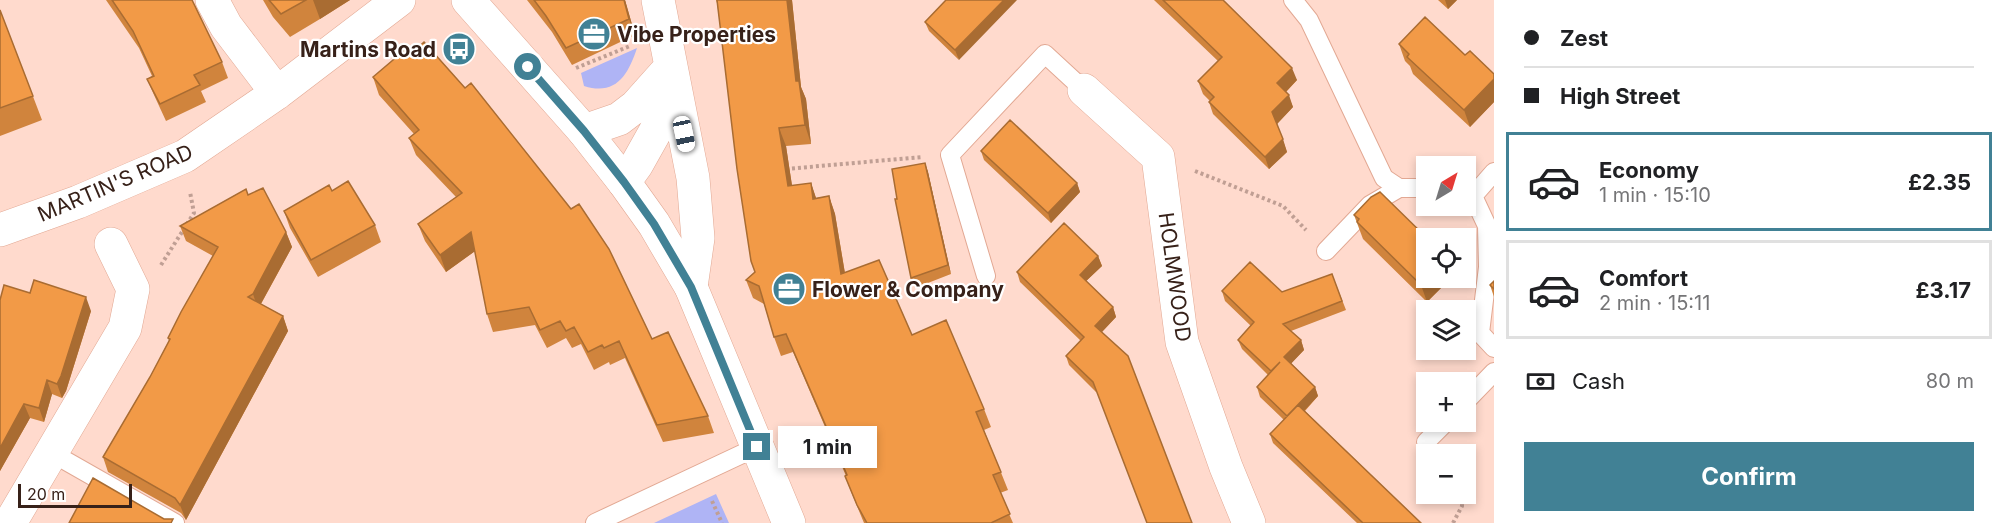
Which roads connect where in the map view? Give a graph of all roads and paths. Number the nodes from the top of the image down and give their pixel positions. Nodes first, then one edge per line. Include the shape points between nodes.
1 (212, 0) edge
2 (399, 0) edge
3 (468, 0) edge
4 (658, 0) edge
5 (1293, 0) edge
6 (664, 32) junction
7 (670, 67) junction
8 (542, 82) junction
9 (1084, 90) joint
10 (277, 93) junction
11 (584, 131) junction
12 (950, 155) junction
13 (185, 156) junction
14 (1158, 157) junction
15 (786, 169) edge
16 (1494, 172) edge
17 (624, 182) junction
18 (1399, 188) junction
19 (1416, 188) edge
20 (1476, 189) edge
21 (1283, 206) dead end
22 (1476, 207) edge
23 (0, 230) edge
24 (111, 244) dead end
25 (1326, 251) dead end
26 (987, 276) dead end
27 (691, 287) junction
28 (133, 289) junction
29 (1494, 348) edge
30 (1494, 372) edge
31 (1476, 391) edge
32 (1436, 432) edge
33 (1426, 442) dead end
34 (757, 447) junction
35 (52, 453) junction
36 (712, 501) dead end
37 (1462, 504) edge
38 (10, 523) edge
39 (175, 523) edge
40 (595, 523) edge
41 (722, 523) edge
42 (789, 523) edge
43 (1249, 523) edge
44 (1453, 523) edge

1 - 10 street via 226,26
2 - 10 street, MARTIN'S ROAD
3 - 8 street
4 - 6 street
5 - 18 lane via 1309,20 1384,178
6 - 7 street
6 - 8 path
7 - 11 street via 636,106 619,119
7 - 17 street via 660,123
7 - 27 street via 693,178 698,238
8 - 11 street
9 - 12 lane via 1045,54
9 - 14 street
10 - 13 street, MARTIN'S ROAD
11 - 17 street
12 - 15 path
12 - 26 lane
13 - 23 street, MARTIN'S ROAD
13 - 28 path via 194,213 160,266
14 - 21 path
14 - 43 street, HOLMWOOD via 1182,342
16 - 20 lane
17 - 27 street
18 - 19 lane
18 - 25 lane via 1370,206
22 - 29 lane via 1487,226 1488,267 1480,333
24 - 28 street
27 - 34 street
28 - 35 street via 125,328
30 - 31 lane
32 - 33 lane
34 - 40 lane
34 - 42 street
35 - 38 street
35 - 39 lane
36 - 41 path
37 - 44 path

